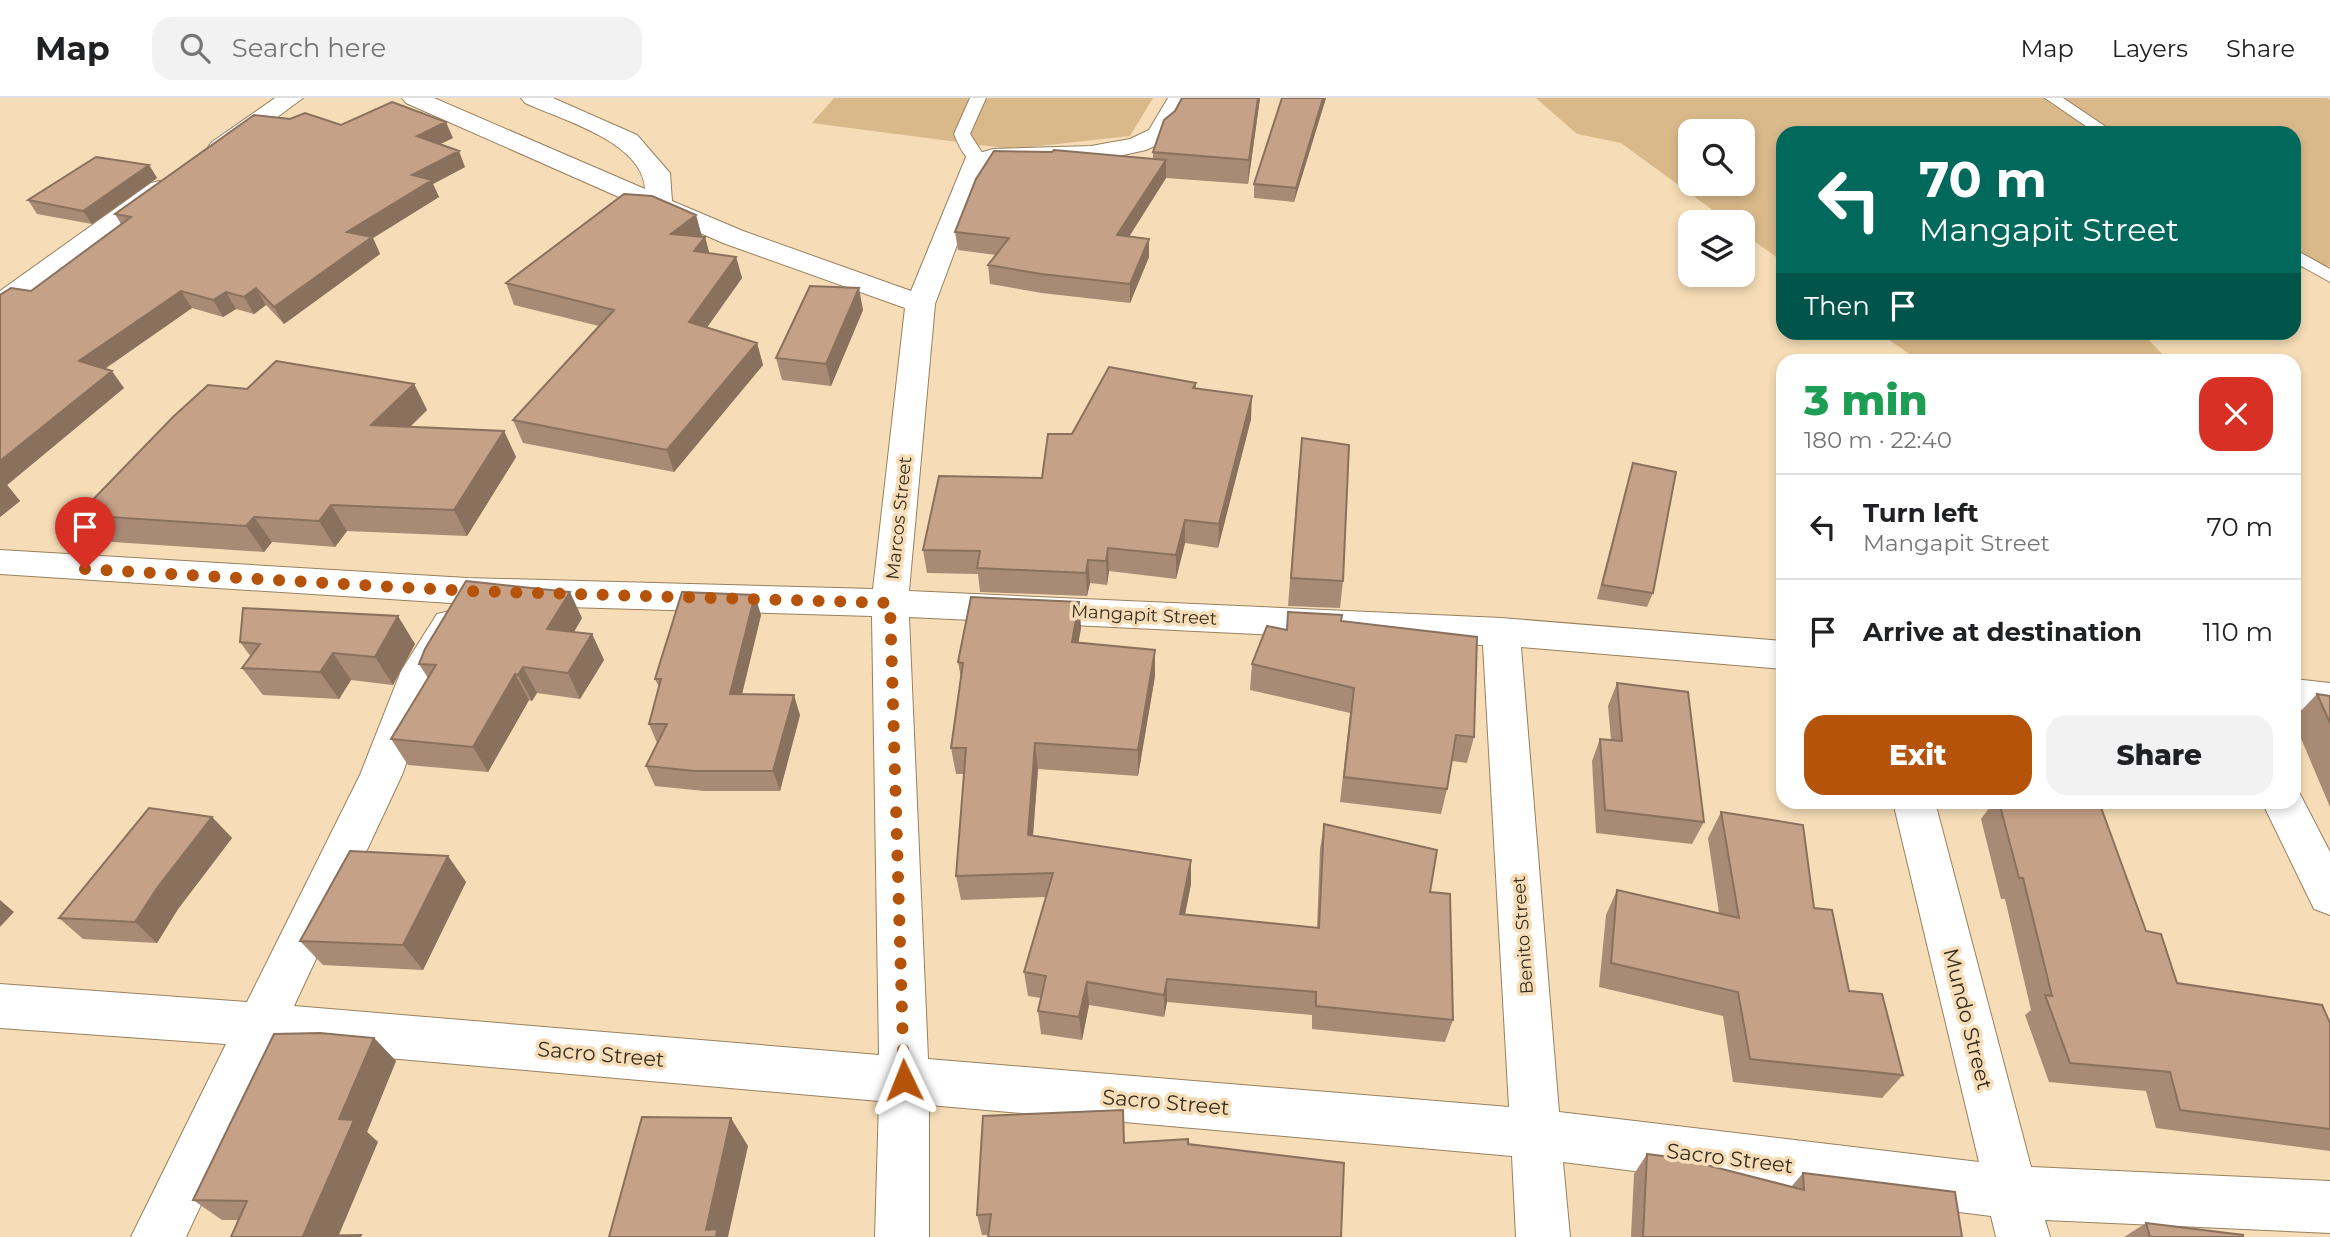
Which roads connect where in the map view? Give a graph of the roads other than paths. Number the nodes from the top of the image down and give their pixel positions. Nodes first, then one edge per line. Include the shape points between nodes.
1 (290, 98) edge
2 (414, 98) edge
3 (533, 98) edge
4 (978, 98) edge
5 (1180, 98) edge
6 (2053, 98) edge
7 (2096, 126) edge
8 (203, 159) edge
9 (979, 160) junction
10 (181, 175) edge
11 (659, 205) junction
12 (2301, 258) edge
13 (2330, 277) edge
14 (920, 304) junction
15 (0, 305) edge
16 (0, 562) edge
17 (467, 591) junction
18 (890, 603) junction
19 (1501, 632) junction
20 (1776, 654) edge
21 (2301, 695) edge
22 (2330, 698) edge
23 (1916, 809) edge
24 (2286, 809) edge
25 (2330, 896) edge
26 (0, 1006) edge
27 (259, 1025) junction
28 (904, 1080) junction
29 (1537, 1134) junction
30 (2330, 1207) edge
31 (2017, 1214) edge
32 (158, 1237) edge
33 (902, 1237) edge
34 (1543, 1237) edge

1 - 8 street
2 - 11 street
3 - 11 street via 628,140 657,173
4 - 9 lane via 962,134
5 - 9 street via 1158,135 1138,145 1091,154
6 - 7 lane
9 - 14 street, Marcos Street via 964,186
10 - 15 street
11 - 14 street via 733,237
12 - 13 lane
14 - 18 street, Marcos Street
16 - 17 street, Mangapit Street
17 - 18 street, Mangapit Street
17 - 27 street via 420,671 382,775
18 - 19 street, Mangapit Street
18 - 28 street, Marcos Street
19 - 20 street, Mangapit Street
19 - 29 street, Benito Street
21 - 22 street
23 - 31 street, Mundo Street
24 - 25 street
26 - 27 street, Sacro Street
27 - 28 street, Sacro Street
27 - 32 street
28 - 29 street, Sacro Street
28 - 33 street, Marcos Street
29 - 31 street, Sacro Street
29 - 34 street, Benito Street
30 - 31 street, Sacro Street

